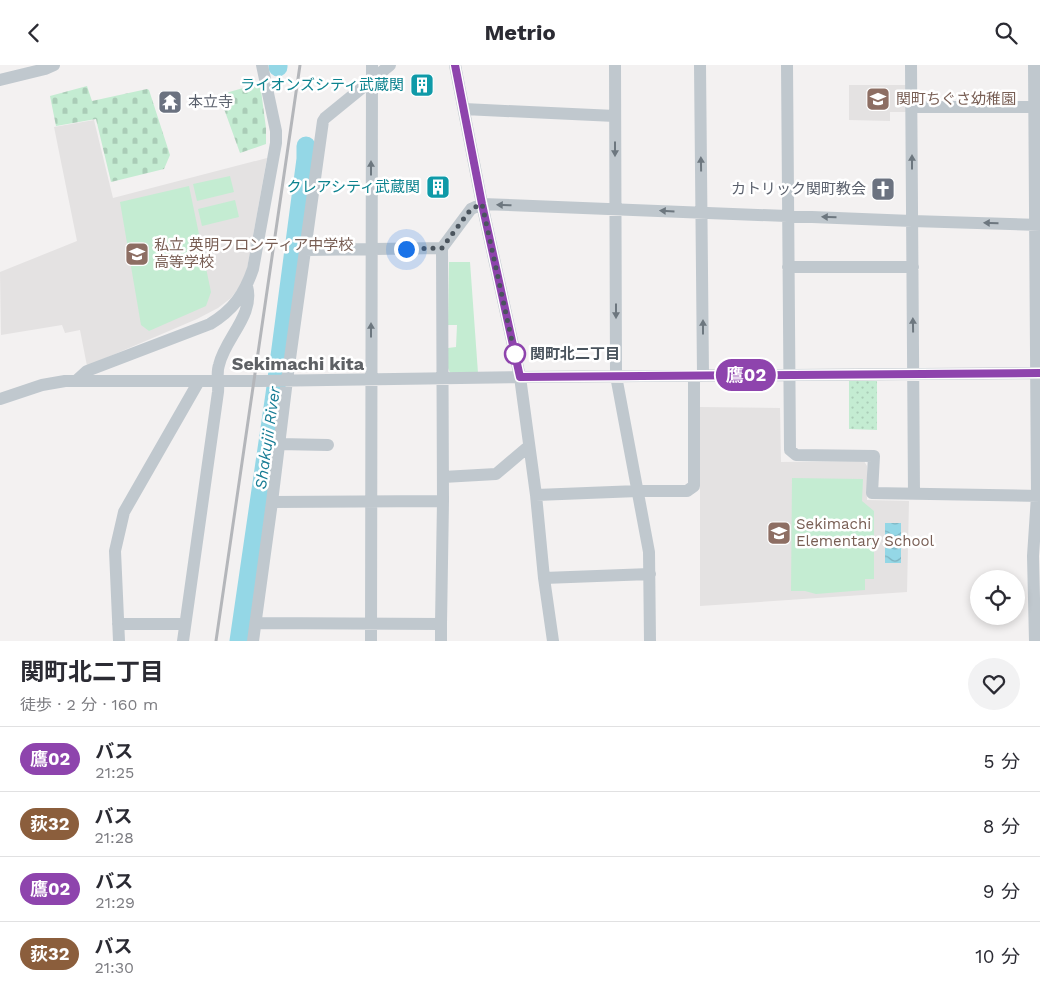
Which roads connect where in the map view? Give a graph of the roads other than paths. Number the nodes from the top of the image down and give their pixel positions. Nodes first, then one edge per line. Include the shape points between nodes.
1 (262, 65) edge
2 (372, 65) edge
3 (390, 65) edge
4 (455, 65) edge
5 (614, 65) edge
6 (700, 65) edge
7 (787, 65) edge
8 (911, 65) edge
9 (1034, 65) edge
10 (51, 66) edge
11 (0, 80) edge
12 (372, 80) junction
13 (912, 107) junction
14 (1035, 107) junction
15 (464, 109) junction
16 (615, 116) junction
17 (482, 204) junction
18 (615, 209) junction
19 (702, 212) junction
20 (788, 216) junction
21 (912, 221) junction
22 (1038, 225) edge
23 (442, 248) junction
24 (371, 249) junction
25 (305, 250) junction
26 (788, 267) junction
27 (913, 267) junction
28 (247, 286) junction
29 (914, 373) junction
30 (1038, 373) edge
31 (698, 375) junction
32 (789, 375) junction
33 (616, 376) junction
34 (520, 377) junction
35 (371, 379) junction
36 (442, 379) junction
37 (286, 380) junction
38 (76, 381) junction
39 (199, 381) junction
40 (219, 381) junction
41 (0, 399) edge
42 (279, 444) junction
43 (328, 445) dead end
44 (529, 446) junction
45 (443, 477) junction
46 (638, 491) junction
47 (914, 494) junction
48 (536, 495) junction
49 (1038, 496) edge
50 (443, 501) junction
51 (272, 502) junction
52 (371, 502) junction
53 (650, 574) junction
54 (544, 578) junction
55 (256, 623) junction
56 (118, 624) junction
57 (185, 624) junction
58 (371, 624) junction
59 (441, 625) junction
60 (119, 641) edge
61 (183, 641) edge
62 (253, 641) edge
63 (371, 641) edge
64 (440, 641) edge
65 (553, 641) edge
66 (650, 641) edge
67 (1036, 641) edge

1 - 28 street via 276,143 253,269
2 - 12 street
3 - 12 street
4 - 15 street
5 - 16 street
19 -> 6 street
7 - 20 street
8 - 13 street
9 - 14 street
10 - 11 street
24 -> 12 street
12 - 25 street via 323,121
13 - 14 street
21 -> 13 street
14 - 22 street
15 - 16 street
15 - 17 street
16 -> 18 street
18 -> 17 street
17 - 23 street via 471,209
17 - 34 street
19 -> 18 street
18 -> 33 street
19 - 20 street
31 -> 19 street
21 -> 20 street
20 - 26 street
22 -> 21 street
21 - 27 street
22 - 30 street
23 - 24 street
23 - 36 street
24 - 25 street
35 -> 24 street
25 - 37 street
26 - 27 street
26 - 32 street
29 -> 27 street
28 - 38 street via 226,313 210,325 87,371
28 - 40 street via 247,306 220,359
29 - 30 street
29 - 32 street
29 - 47 street
30 - 49 street
31 - 32 street
31 - 33 street
31 - 46 street via 694,487 688,491
32 - 47 street via 790,450 796,455 874,456 872,493
33 - 34 street
33 - 46 street
34 - 36 street
34 - 44 street
35 - 36 street
35 - 37 street
35 - 52 street
36 - 45 street
37 - 40 street
37 - 42 street
38 - 39 street
38 - 41 street via 54,382
39 - 40 street
39 - 56 street via 124,512 115,551
40 - 57 street
42 - 43 street
42 - 51 street
44 - 45 street via 496,474
44 - 48 street
45 - 50 street
46 - 48 street
46 - 53 street
47 - 49 street
48 - 54 street
49 - 67 street via 1033,556
50 - 52 street
50 - 59 street
51 - 52 street
51 - 55 street
52 - 58 street
53 - 54 street
53 - 66 street
54 - 65 street
55 - 58 street
55 - 62 street
56 - 57 street
56 - 60 street
57 - 61 street
58 - 59 street
58 - 63 street
59 - 64 street

